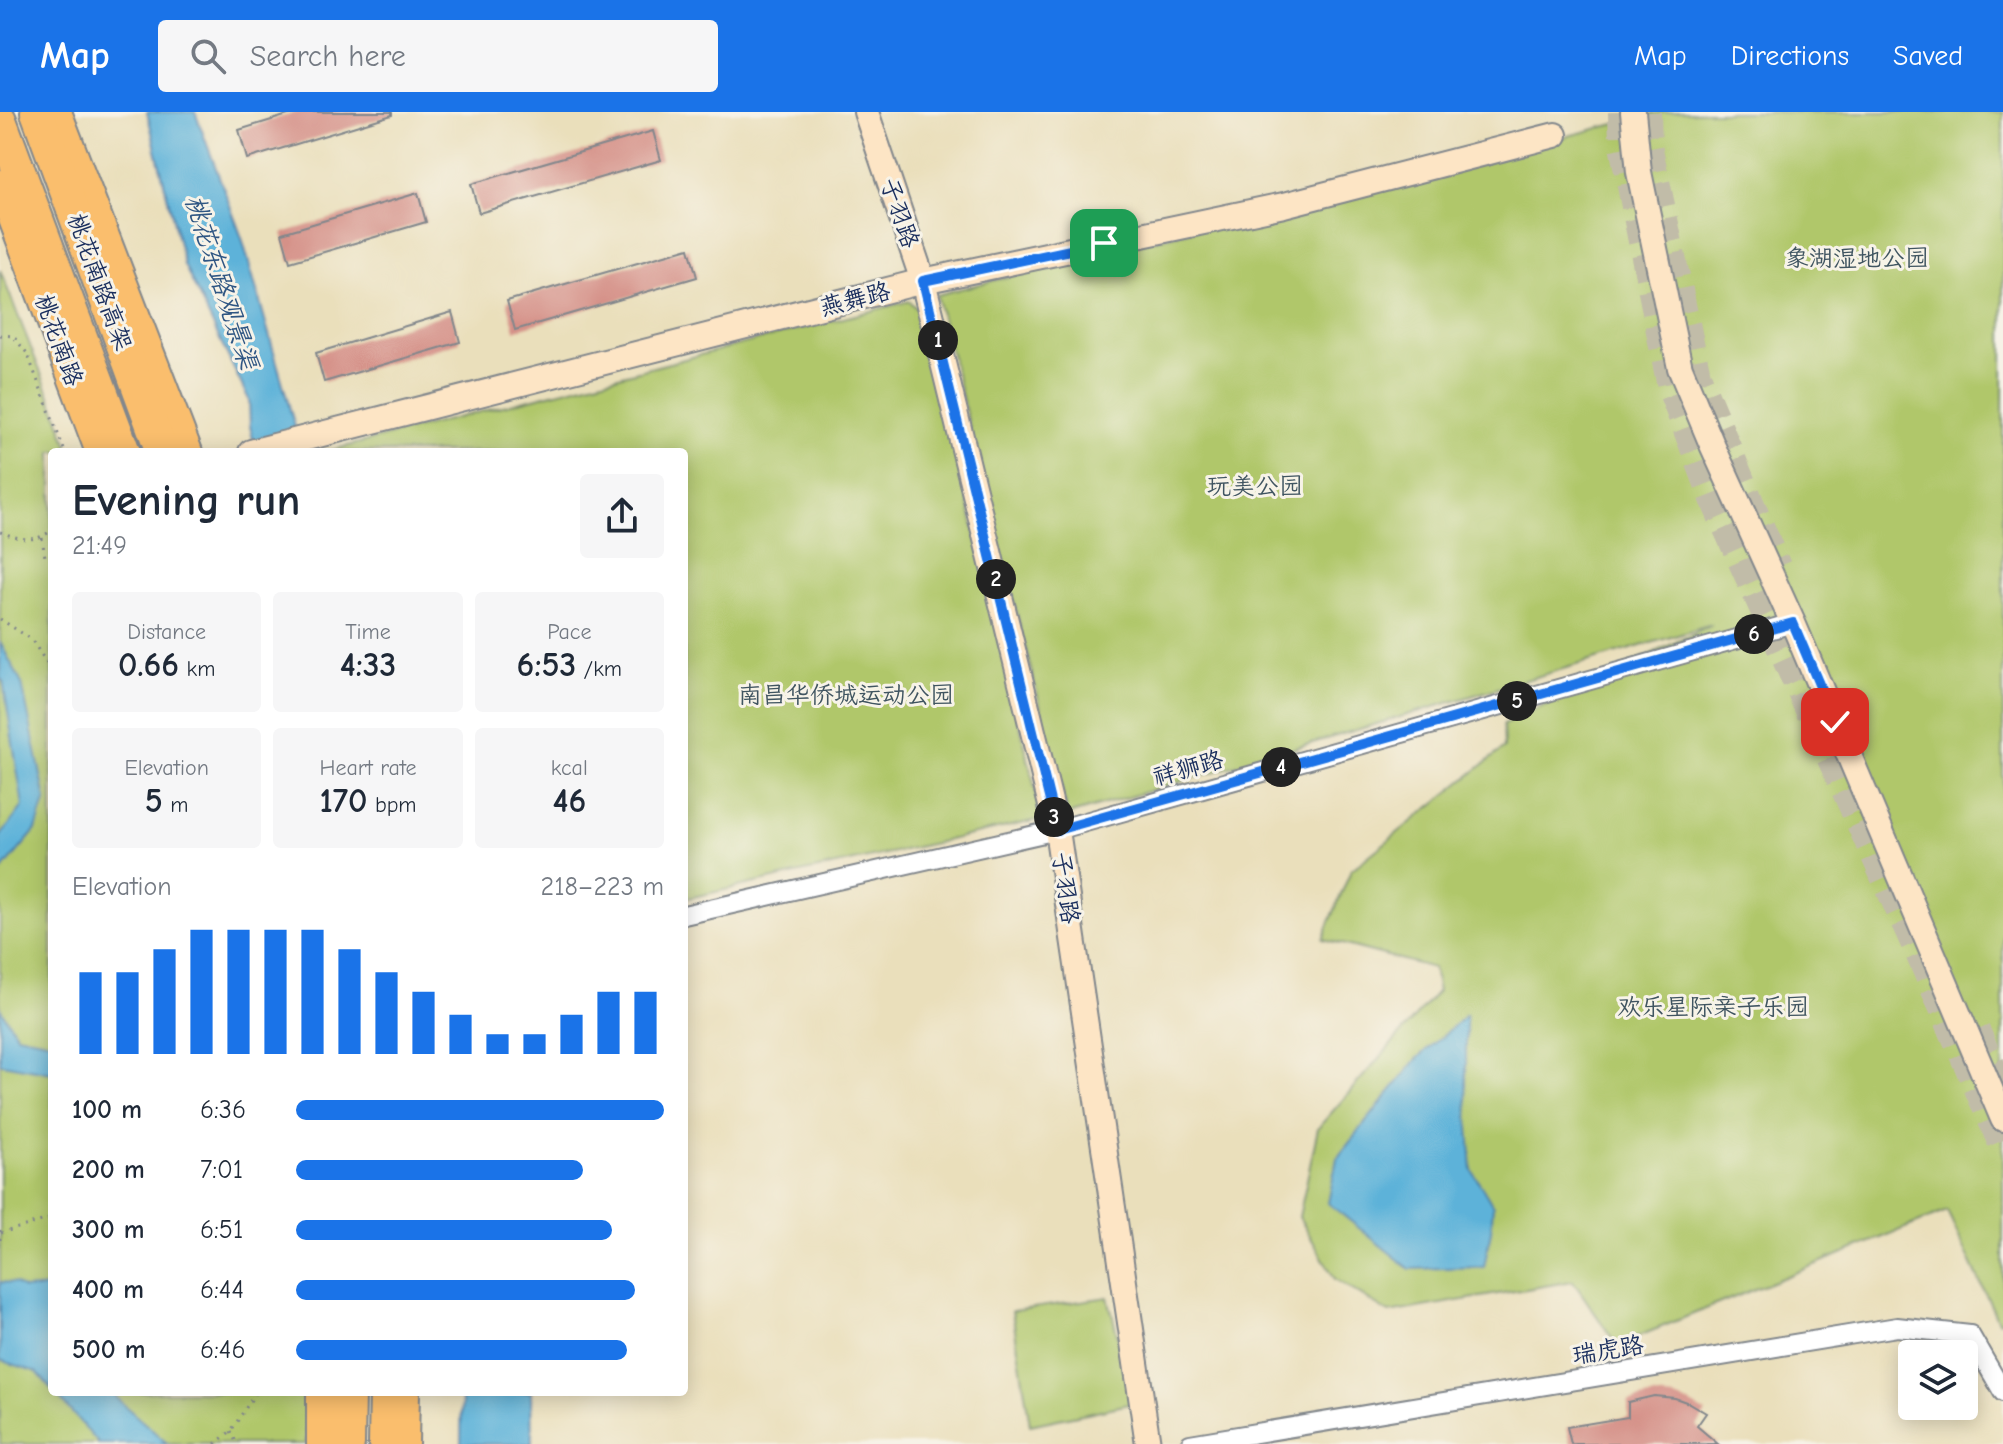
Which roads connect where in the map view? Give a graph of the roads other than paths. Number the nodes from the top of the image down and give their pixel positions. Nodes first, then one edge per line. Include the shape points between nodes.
1 (37, 112) edge
2 (57, 112) edge
3 (866, 112) edge
4 (1633, 112) edge
5 (0, 120) edge
6 (1555, 135) dead end
7 (0, 184) edge
8 (923, 281) junction
9 (99, 448) edge
10 (123, 448) edge
11 (161, 448) edge
12 (186, 448) edge
13 (268, 448) edge
14 (1793, 623) junction
15 (1057, 830) junction
16 (688, 914) edge
17 (2003, 1119) edge
18 (2003, 1392) edge
19 (321, 1396) edge
20 (349, 1396) edge
21 (386, 1396) edge
22 (405, 1396) edge
23 (321, 1444) edge
24 (348, 1444) edge
25 (385, 1444) edge
26 (404, 1444) edge
27 (1148, 1444) edge
28 (1190, 1444) edge

1 - 11 highway, 桃花南路高架
2 - 12 main road
3 - 8 street, 子羽路
4 - 14 street via 1639,172 1680,368
5 - 10 highway, 桃花南路高架
6 - 8 street, 燕舞路 via 1284,205
7 - 9 main road, 桃花南路
8 - 13 street, 燕舞路
8 - 15 street, 子羽路
14 - 15 street, 祥狮路
14 - 17 street
15 - 16 street, 祥狮路
15 - 27 street, 子羽路
18 - 28 street, 瑞虎路 via 1970,1335 1897,1327
19 - 23 main road
20 - 24 highway
21 - 25 highway
22 - 26 main road

